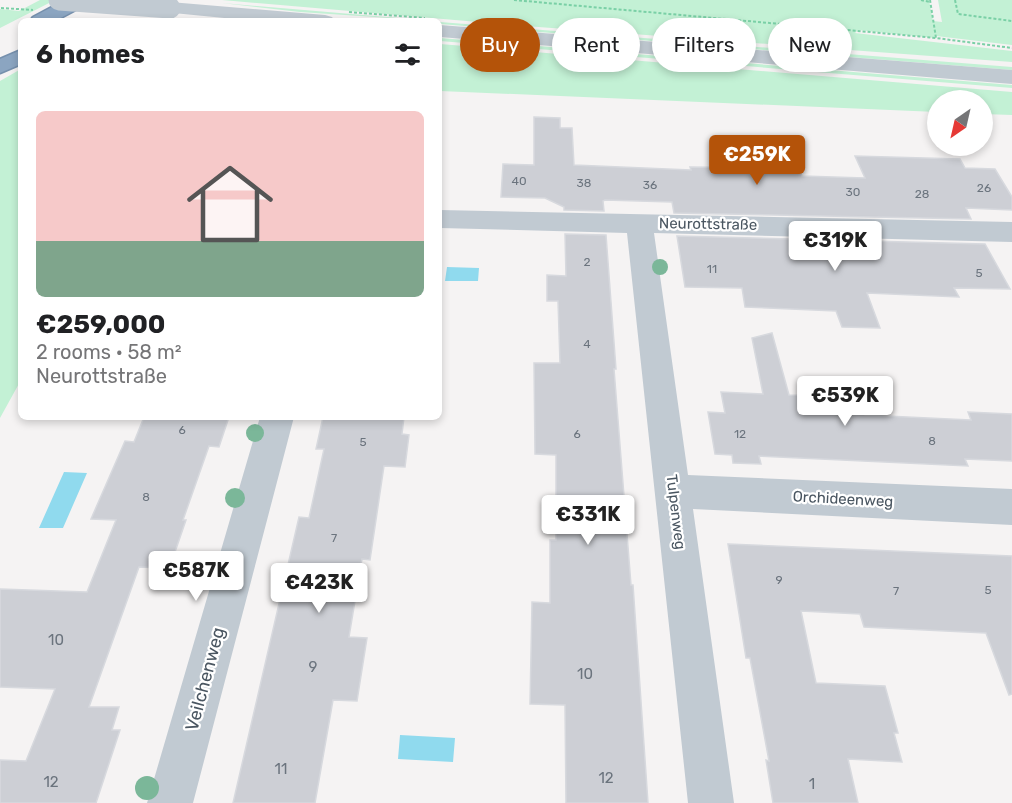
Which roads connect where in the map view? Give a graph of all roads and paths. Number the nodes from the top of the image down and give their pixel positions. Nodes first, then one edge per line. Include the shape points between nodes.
1 (59, 0) edge
2 (80, 0) edge
3 (123, 0) edge
4 (514, 0) edge
5 (921, 0) edge
6 (955, 0) edge
7 (930, 1) edge
8 (46, 18) edge
9 (90, 18) edge
10 (290, 18) edge
11 (1012, 21) edge
12 (442, 31) edge
13 (936, 38) junction
14 (1012, 48) edge
15 (18, 58) edge
16 (0, 67) edge
17 (1012, 76) edge
18 (442, 219) edge
19 (639, 222) junction
20 (1012, 232) edge
21 (276, 420) edge
22 (674, 491) junction
23 (1012, 507) edge
24 (170, 803) edge
25 (711, 803) edge

1 - 10 street, bridge
2 - 8 highway
3 - 9 highway
4 - 13 path
5 - 7 path
6 - 11 path via 958,14
7 - 13 path
12 - 17 street
13 - 14 path
15 - 16 highway
18 - 19 street, Neurottstraße
19 - 20 street, Neurottstraße
19 - 22 street, Tulpenweg
21 - 24 street, Veilchenweg
22 - 23 street, Orchideenweg
22 - 25 street, Tulpenweg

